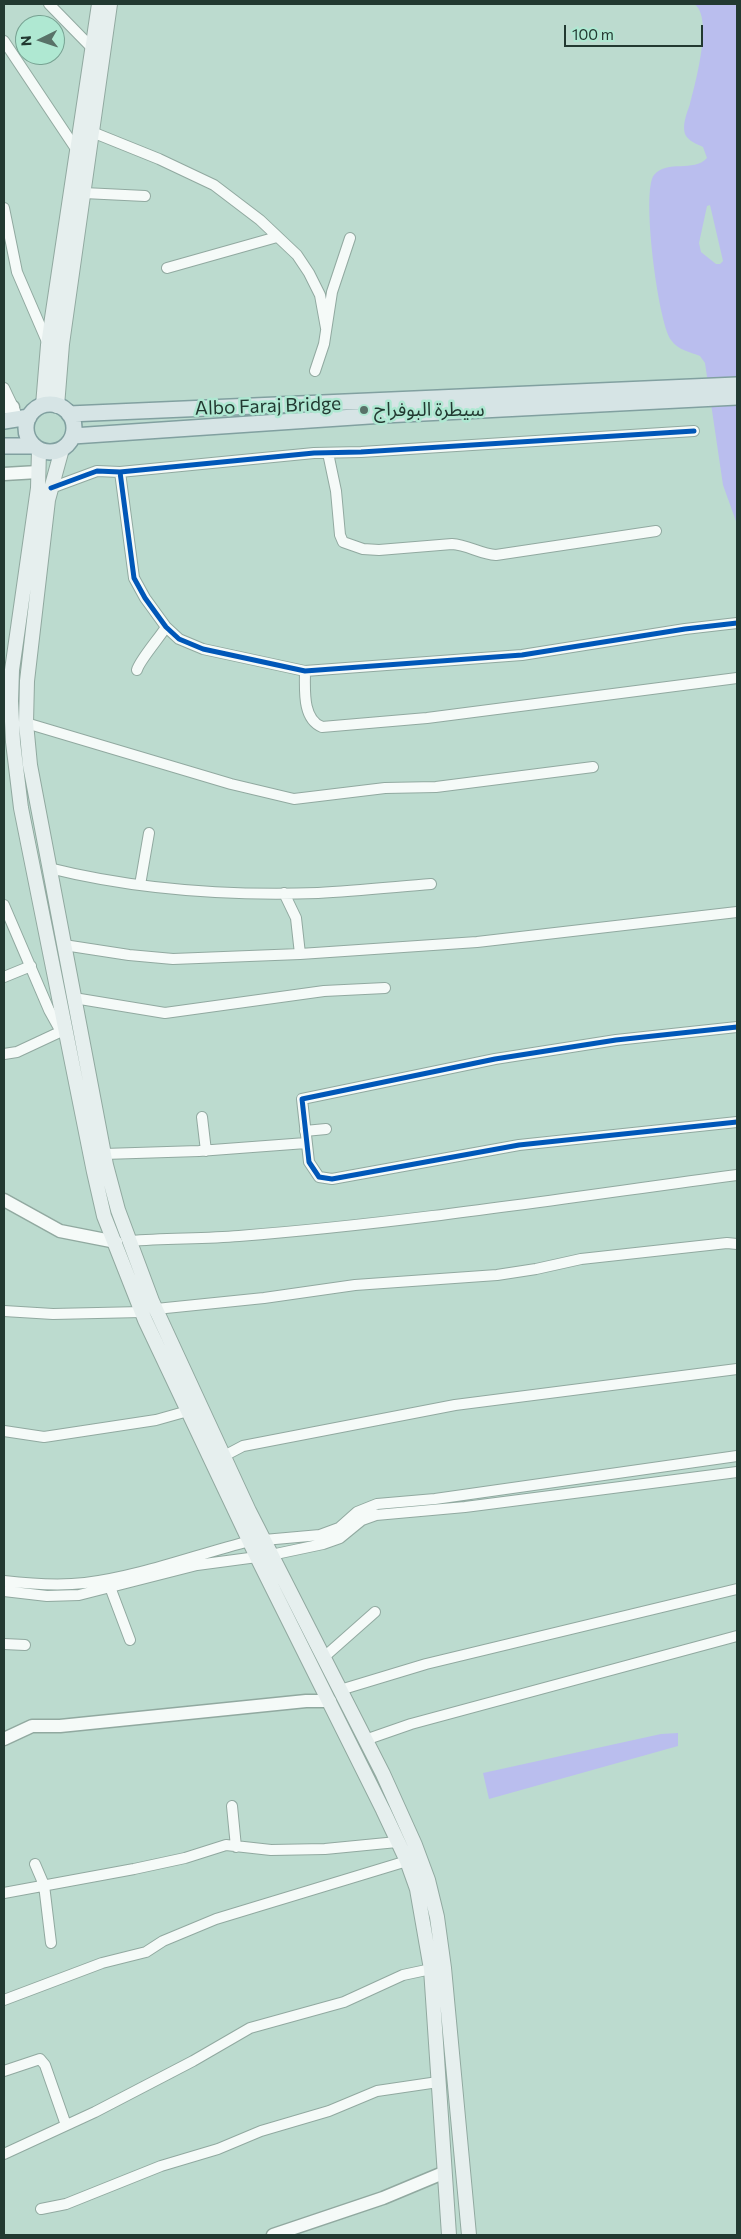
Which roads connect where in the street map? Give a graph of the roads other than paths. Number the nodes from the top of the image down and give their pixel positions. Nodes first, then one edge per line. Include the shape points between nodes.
1 (49, 4) edge
2 (99, 4) edge
3 (110, 4) edge
4 (4, 41) edge
5 (92, 48) junction
6 (92, 132) junction
7 (76, 149) junction
8 (84, 193) junction
9 (145, 196) dead end
10 (4, 208) edge
11 (277, 237) junction
12 (350, 238) dead end
13 (167, 268) dead end
14 (326, 328) junction
15 (48, 345) junction
16 (315, 371) dead end
17 (737, 385) edge
18 (4, 388) edge
19 (737, 397) edge
20 (541, 401) junction
21 (57, 408) junction
22 (14, 414) edge
23 (694, 431) dead end
24 (72, 436) junction
25 (4, 446) edge
26 (37, 448) junction
27 (62, 449) junction
28 (328, 453) junction
29 (38, 472) junction
30 (120, 472) junction
31 (4, 474) edge
32 (51, 488) junction
33 (656, 531) dead end
34 (737, 623) edge
35 (166, 627) junction
36 (8, 666) edge
37 (138, 670) dead end
38 (305, 671) junction
39 (737, 678) edge
40 (26, 723) junction
41 (593, 767) dead end
42 (149, 833) dead end
43 (50, 868) junction
44 (432, 884) dead end
45 (140, 886) junction
46 (284, 893) junction
47 (4, 905) edge
48 (737, 912) edge
49 (64, 945) junction
50 (300, 954) junction
51 (31, 966) junction
52 (4, 977) edge
53 (385, 988) dead end
54 (74, 998) junction
55 (737, 1026) edge
56 (64, 1033) junction
57 (4, 1054) edge
58 (82, 1077) junction
59 (202, 1117) dead end
60 (737, 1122) edge
61 (326, 1129) dead end
62 (305, 1132) junction
63 (306, 1143) junction
64 (206, 1151) junction
65 (104, 1154) junction
66 (737, 1175) edge
67 (4, 1200) edge
68 (123, 1242) junction
69 (737, 1244) edge
70 (149, 1310) junction
71 (4, 1311) edge
72 (737, 1369) edge
73 (188, 1411) junction
74 (4, 1431) edge
75 (217, 1450) junction
76 (737, 1456) edge
77 (737, 1472) edge
78 (264, 1540) junction
79 (250, 1541) junction
80 (264, 1556) junction
81 (4, 1581) edge
82 (110, 1586) junction
83 (737, 1589) edge
84 (4, 1592) edge
85 (375, 1612) dead end
86 (737, 1636) edge
87 (130, 1640) dead end
88 (4, 1644) edge
89 (25, 1645) dead end
90 (323, 1658) junction
91 (340, 1690) junction
92 (330, 1701) junction
93 (4, 1739) edge
94 (365, 1740) junction
95 (232, 1806) dead end
96 (398, 1842) junction
97 (236, 1847) junction
98 (407, 1861) junction
99 (35, 1864) dead end
100 (44, 1885) junction
101 (4, 1893) edge
102 (51, 1943) dead end
103 (431, 1969) junction
104 (4, 2000) edge
105 (4, 2071) edge
106 (438, 2082) junction
107 (66, 2125) junction
108 (460, 2134) junction
109 (441, 2135) junction
110 (4, 2154) edge
111 (444, 2173) junction
112 (41, 2209) dead end
113 (273, 2235) edge
114 (449, 2235) edge
115 (469, 2235) edge

1 - 5 street
2 - 5 main road
3 - 6 main road
4 - 7 street
5 - 7 main road
6 - 8 main road
6 - 11 street via 214,185
7 - 15 main road
8 - 9 street
8 - 21 main road via 62,344
10 - 15 street via 20,281
11 - 13 street
11 - 14 street via 297,255 309,273 320,295
12 - 14 street via 332,292
14 - 16 street
15 - 21 main road
17 - 20 main road, Albo Faraj Bridge
18 - 22 street
19 - 20 main road, Albo Faraj Bridge
20 - 21 main road, Albo Faraj Bridge
20 - 24 main road, Albo Faraj Bridge
21 - 22 main road
21 - 24 main road via 74,428
22 - 26 main road
23 - 28 street
24 - 27 main road
25 - 26 main road
26 - 27 main road via 47,452
26 - 29 main road
27 - 32 main road
28 - 30 street
28 - 33 street via 340,535 343,542 363,549 452,544 496,555
29 - 31 street
29 - 36 main road via 36,505
30 - 32 street via 98,471
30 - 35 street via 134,578
32 - 40 main road via 27,681
34 - 38 street via 522,655
35 - 37 street via 138,664
35 - 38 street via 179,639 203,649
36 - 56 main road via 22,808
38 - 39 street via 310,719 322,728 427,718
40 - 41 street via 294,799 385,788 436,787
40 - 43 main road via 30,765
42 - 45 street
43 - 45 street
43 - 49 main road
44 - 46 street
45 - 46 street via 228,893
46 - 50 street via 296,918
47 - 51 street
48 - 50 street via 477,942
49 - 50 street via 173,959
49 - 54 main road
51 - 52 street
51 - 56 street via 48,1010
53 - 54 street via 324,991 165,1013
54 - 58 main road
55 - 62 street via 495,1059 302,1099
56 - 57 street
56 - 58 main road
58 - 65 main road
58 - 68 main road via 104,1216
59 - 64 street
60 - 63 street via 519,1146 332,1179 319,1177 314,1171
61 - 62 street
62 - 63 street
63 - 64 street
64 - 65 street
65 - 68 main road
66 - 68 street via 404,1218 247,1235
67 - 68 street via 60,1231
68 - 70 main road
69 - 70 street via 581,1259 497,1275 354,1285
70 - 71 street via 53,1314
70 - 73 main road
70 - 75 main road
72 - 75 street via 455,1405
73 - 74 street via 156,1420 44,1437
73 - 75 main road
75 - 78 main road
75 - 79 main road
76 - 78 street via 435,1499 377,1504 358,1512 339,1528 320,1535
77 - 80 street via 465,1507 376,1515 362,1520 340,1538
78 - 80 main road
79 - 80 main road
79 - 81 street via 86,1583
80 - 82 street via 205,1564
80 - 90 main road
80 - 92 main road
82 - 84 street via 65,1596
82 - 87 street
83 - 91 street via 426,1664
85 - 90 street
86 - 94 street via 411,1724
88 - 89 street
90 - 91 main road
91 - 94 main road
92 - 93 street via 306,1700 60,1726 32,1726
92 - 96 main road
94 - 108 main road via 415,1845 428,1880 444,1968
95 - 97 street
96 - 97 street via 325,1849
96 - 98 main road
97 - 100 street via 226,1845 176,1860
98 - 103 main road via 417,1890
98 - 104 street via 216,1919 163,1941 146,1952 102,1964
99 - 100 street
100 - 101 street
100 - 102 street
103 - 106 main road
103 - 107 street via 403,1975 344,2002 250,2028 193,2061
105 - 107 street via 40,2059
106 - 109 main road
106 - 112 street via 377,2091 330,2111 161,2166 66,2204
107 - 110 street
108 - 109 main road
108 - 115 main road
109 - 111 main road
111 - 113 street via 383,2198
111 - 114 main road

